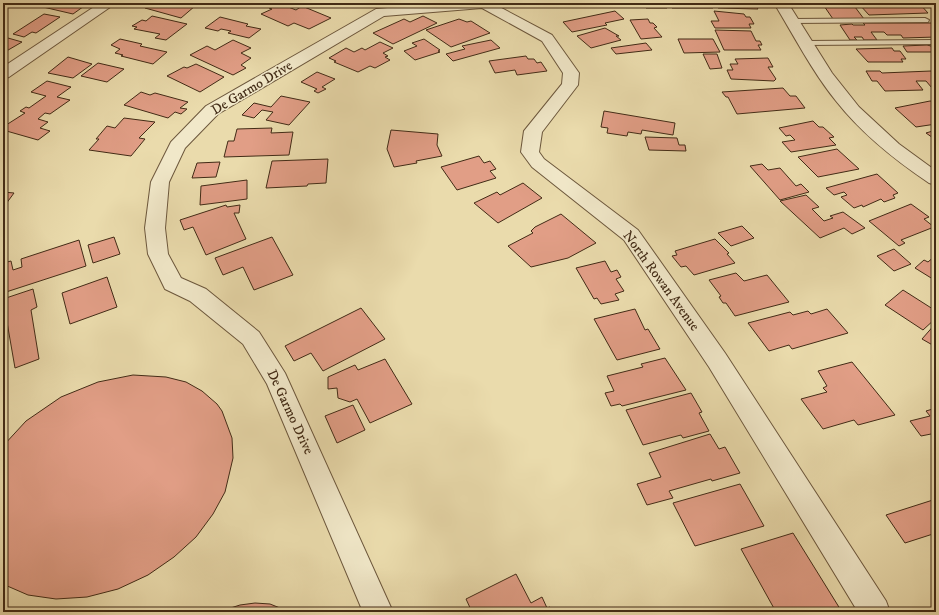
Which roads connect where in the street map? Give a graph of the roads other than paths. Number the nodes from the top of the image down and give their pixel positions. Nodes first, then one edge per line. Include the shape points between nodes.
1 (109, 3) edge
2 (781, 3) edge
3 (484, 4) edge
4 (925, 20) dead end
5 (792, 21) junction
6 (936, 42) edge
7 (806, 43) junction
8 (3, 74) edge
9 (936, 179) edge
10 (378, 612) edge
11 (875, 612) edge

1 - 8 street
2 - 5 street
3 - 10 street, De Garmo Drive via 381,12 212,110 177,146 160,182 155,228 158,254 164,266 174,283 198,295 251,338 278,380
3 - 11 street, North Rowan Avenue via 547,38 571,73 570,85 533,130 530,152 538,163 631,235 717,360
4 - 5 lane
5 - 7 street
6 - 7 lane
7 - 9 street via 831,84 859,118 905,157

